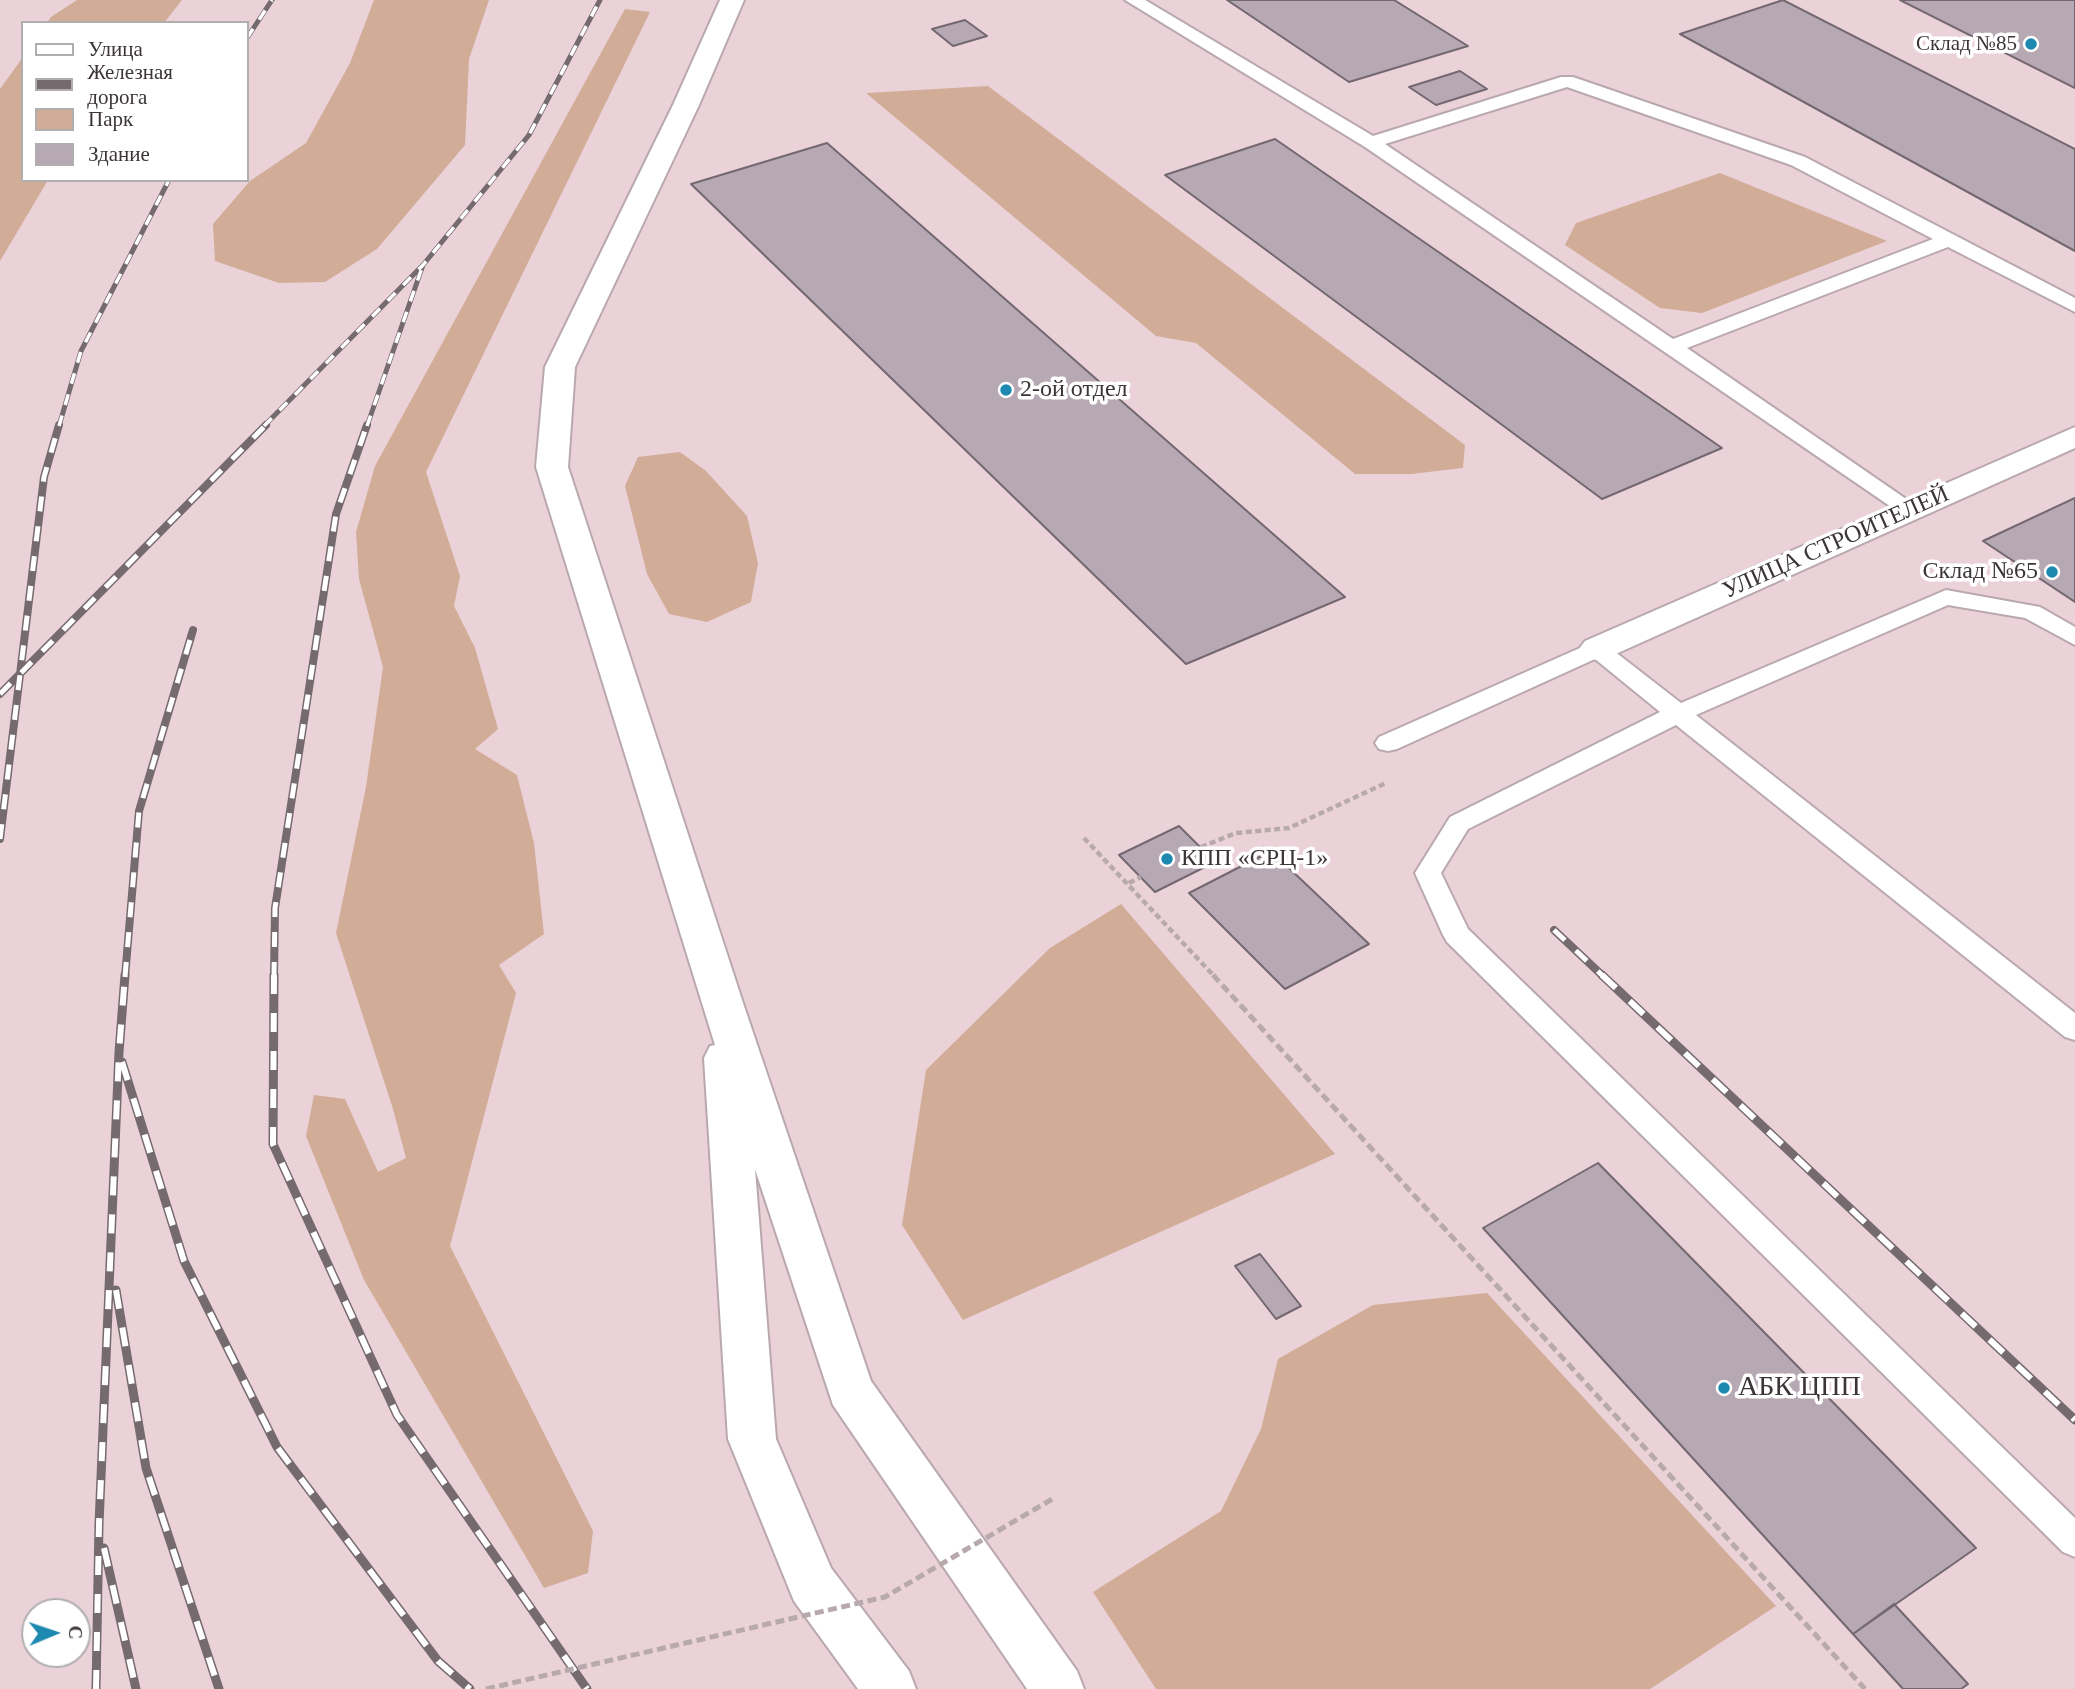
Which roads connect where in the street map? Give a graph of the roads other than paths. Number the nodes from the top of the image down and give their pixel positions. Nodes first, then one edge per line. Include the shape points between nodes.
1 (732, 0) edge
2 (1133, 0) edge
3 (1371, 143) junction
4 (1949, 240) junction
5 (2075, 306) edge
6 (1671, 347) junction
7 (2075, 436) edge
8 (1910, 509) junction
9 (2075, 637) edge
10 (1597, 649) junction
11 (1679, 713) junction
12 (1388, 743) dead end
13 (722, 1003) junction
14 (2075, 1028) edge
15 (2075, 1541) edge
16 (890, 1689) edge
17 (1058, 1689) edge

1 - 13 street via 560,367 552,467
2 - 3 lane
3 - 4 lane via 1567,81 1798,161
3 - 6 lane
4 - 5 lane
4 - 6 lane
6 - 8 lane
7 - 8 street, УЛИЦА СТРОИТЕЛЕЙ
8 - 10 street, УЛИЦА СТРОИТЕЛЕЙ
9 - 11 lane via 2032,612 1946,597
10 - 11 lane
10 - 12 lane
11 - 14 lane
11 - 15 lane via 1458,823 1428,873 1457,935
13 - 16 street via 752,1439 813,1584
13 - 17 street via 849,1390

